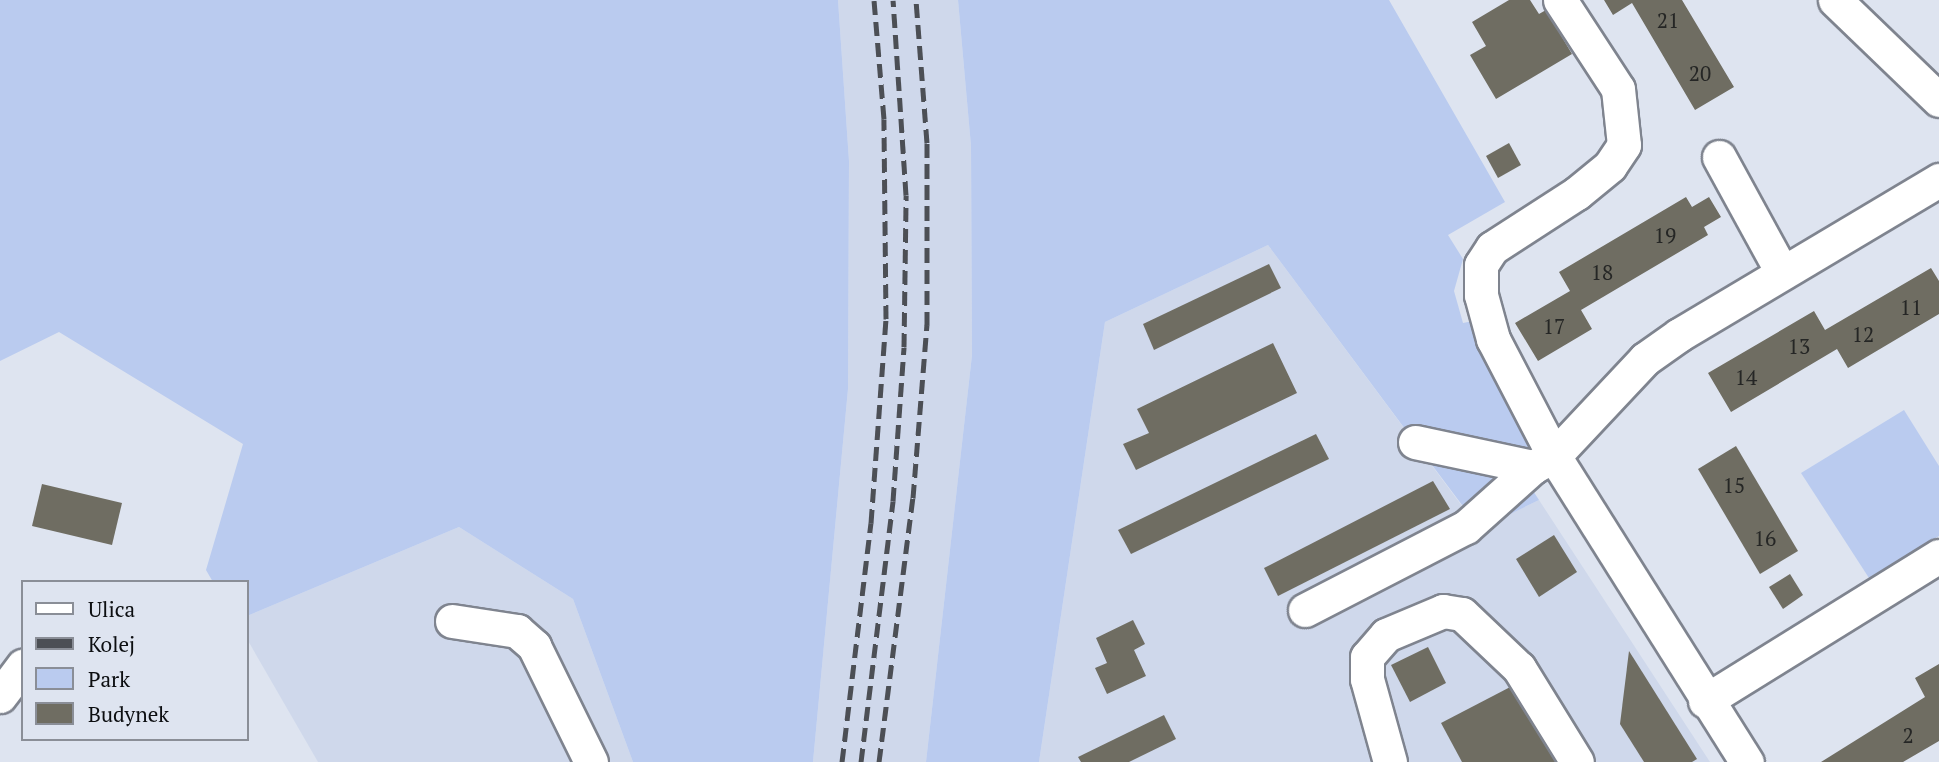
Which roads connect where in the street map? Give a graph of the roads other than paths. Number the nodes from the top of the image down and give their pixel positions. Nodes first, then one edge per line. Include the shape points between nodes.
1 (1560, 0) edge
2 (1839, 1) edge
3 (1939, 100) edge
4 (1720, 157) dead end
5 (1939, 180) edge
6 (1782, 272) junction
7 (1415, 442) dead end
8 (1544, 462) junction
9 (1939, 556) edge
10 (1305, 610) dead end
11 (452, 621) dead end
12 (21, 669) edge
13 (0, 696) edge
14 (1705, 701) junction
15 (591, 762) edge
16 (1390, 762) edge
17 (1577, 762) edge
18 (1747, 762) edge

1 - 8 street via 1618,89 1624,145 1610,166 1577,193 1492,247 1481,265 1488,321
2 - 3 street
4 - 6 street
5 - 6 street
6 - 8 street via 1645,359
7 - 8 street
8 - 10 street via 1466,527
8 - 14 street
9 - 14 street
11 - 15 street via 517,631 534,646
12 - 13 street
14 - 18 street
16 - 17 street via 1367,679 1367,657 1386,635 1443,611 1462,614 1519,668

